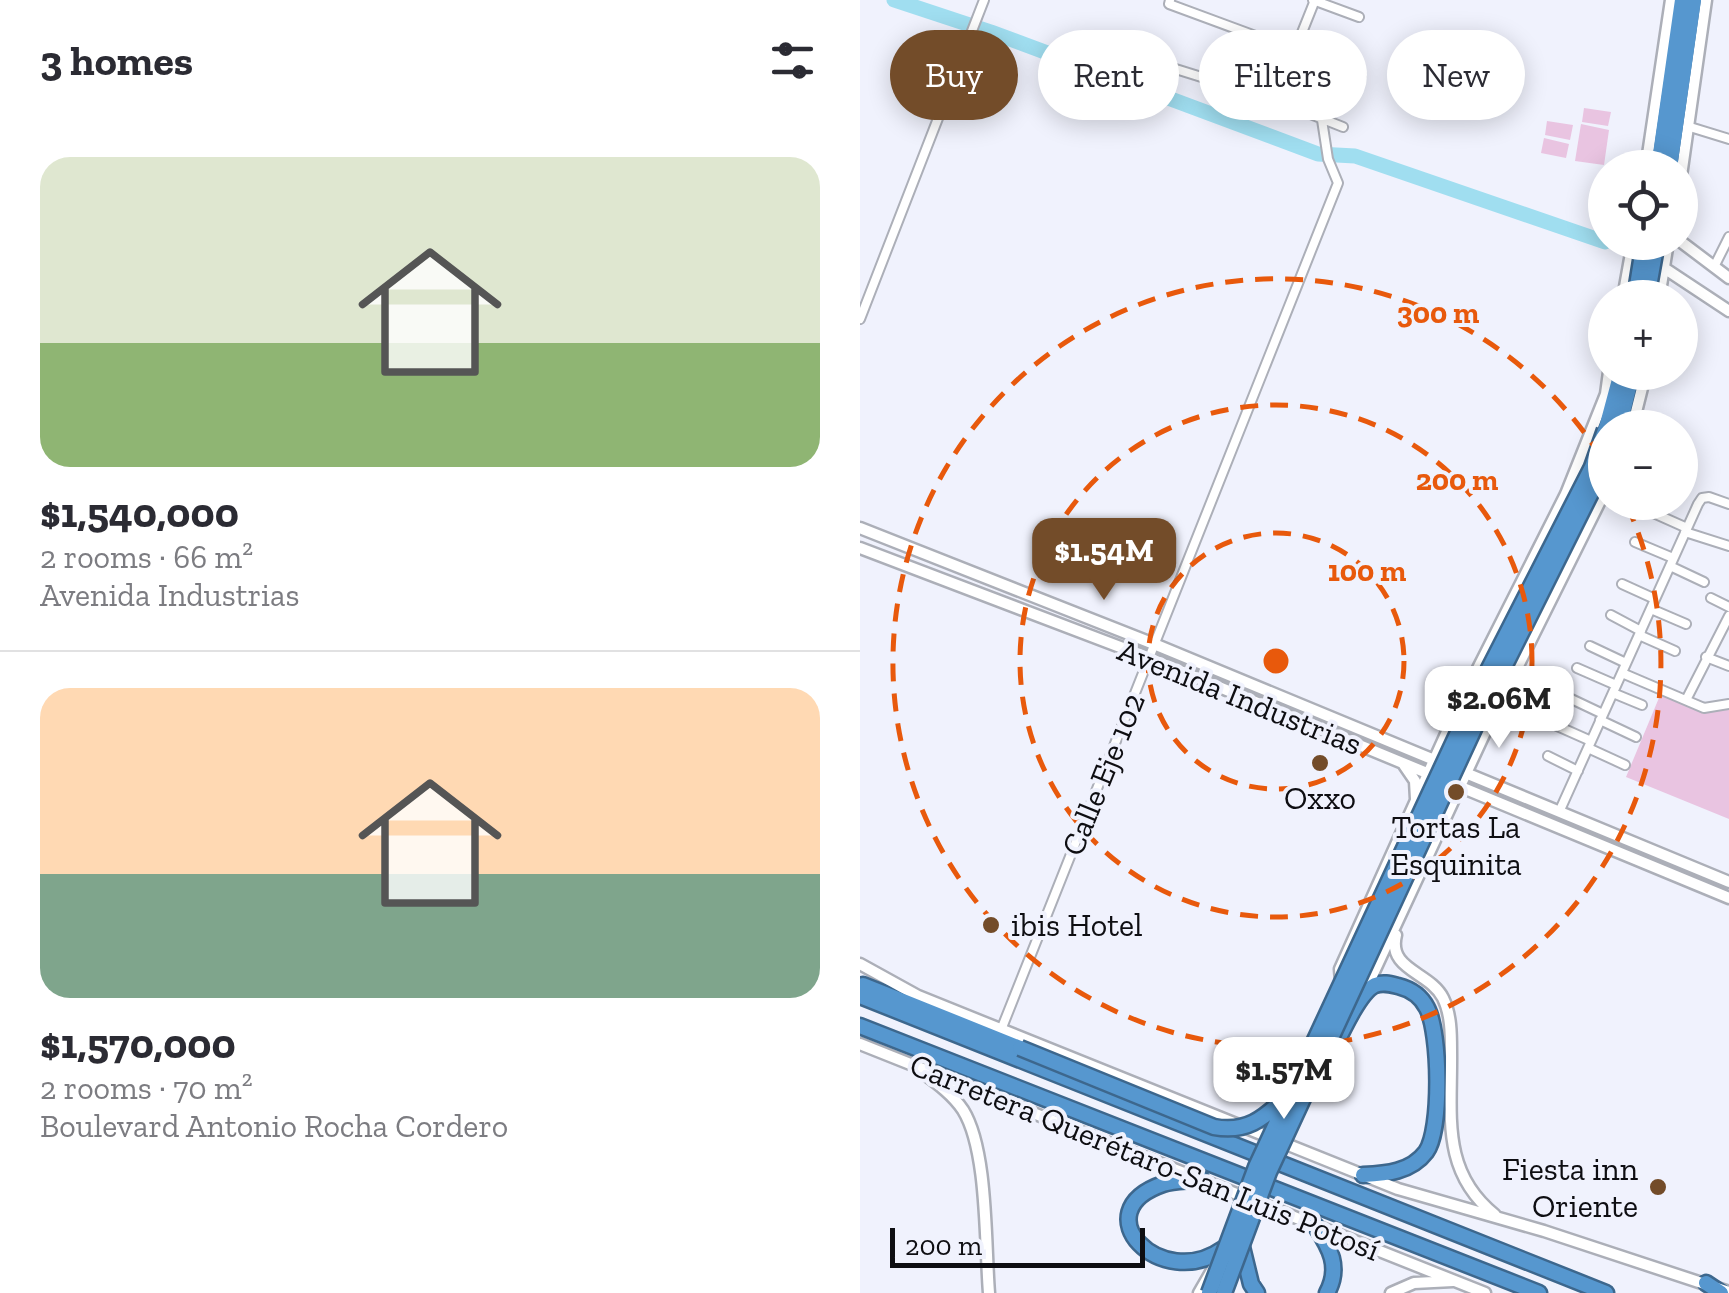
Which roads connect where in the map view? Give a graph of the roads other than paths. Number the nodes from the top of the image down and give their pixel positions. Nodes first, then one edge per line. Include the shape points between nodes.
1 (984, 0) edge
2 (1315, 0) edge
3 (1671, 0) edge
4 (1682, 0) edge
5 (1694, 0) edge
6 (1706, 0) edge
7 (1170, 2) edge
8 (1359, 17) dead end
9 (1242, 30) edge
10 (1304, 30) edge
11 (1312, 120) edge
12 (1323, 126) junction
13 (1343, 126) dead end
14 (1690, 127) junction
15 (1729, 139) edge
16 (1649, 150) edge
17 (1661, 150) edge
18 (1673, 150) edge
19 (1686, 150) edge
20 (1729, 237) edge
21 (1725, 254) edge
22 (1698, 255) edge
23 (1631, 260) joint
24 (1665, 260) edge
25 (1714, 267) junction
26 (1664, 268) junction
27 (1729, 278) edge
28 (1627, 280) edge
29 (1662, 280) edge
30 (1729, 311) edge
31 (860, 320) edge
32 (1607, 390) edge
33 (1588, 474) edge
34 (1588, 499) edge
35 (1729, 504) edge
36 (1591, 520) edge
37 (1666, 520) edge
38 (860, 528) edge
39 (1686, 530) junction
40 (1635, 542) dead end
41 (1729, 546) edge
42 (860, 548) edge
43 (1672, 562) junction
44 (1704, 582) dead end
45 (1622, 584) dead end
46 (1656, 598) junction
47 (1712, 598) dead end
48 (1729, 606) edge
49 (1650, 609) junction
50 (1611, 615) dead end
51 (1729, 616) edge
52 (1686, 624) dead end
53 (1640, 633) junction
54 (1154, 644) junction
55 (1590, 646) dead end
56 (1675, 652) dead end
57 (1706, 657) junction
58 (1149, 658) junction
59 (1626, 663) junction
60 (1729, 666) edge
61 (1577, 668) dead end
62 (1622, 673) junction
63 (1614, 689) junction
64 (1564, 696) dead end
65 (1686, 700) junction
66 (1729, 704) edge
67 (1642, 705) dead end
68 (1455, 714) junction
69 (1602, 717) junction
70 (1555, 725) dead end
71 (1487, 728) junction
72 (1445, 736) junction
73 (1636, 737) dead end
74 (1590, 744) junction
75 (1410, 748) junction
76 (1477, 750) junction
77 (1548, 756) dead end
78 (1395, 759) junction
79 (1435, 759) junction
80 (1625, 765) dead end
81 (1578, 771) junction
82 (1468, 772) junction
83 (1429, 773) junction
84 (1489, 781) junction
85 (1461, 786) junction
86 (1489, 798) junction
87 (1415, 805) junction
88 (1560, 810) junction
89 (1447, 817) junction
90 (1729, 882) edge
91 (1729, 898) edge
92 (1401, 915) junction
93 (860, 964) edge
94 (1341, 986) junction
95 (861, 989) edge
96 (918, 996) junction
97 (1362, 996) junction
98 (860, 1026) edge
99 (1001, 1030) junction
100 (860, 1044) edge
101 (910, 1064) junction
102 (1312, 1080) junction
103 (1292, 1090) junction
104 (1262, 1170) junction
105 (1363, 1175) junction
106 (1202, 1180) junction
107 (1500, 1218) junction
108 (1315, 1225) junction
109 (1235, 1244) junction
110 (1144, 1266) dead end
111 (1192, 1276) dead end
112 (1456, 1281) junction
113 (1706, 1283) junction
114 (1729, 1292) edge
115 (988, 1293) edge
116 (1199, 1293) edge
117 (1209, 1293) edge
118 (1224, 1293) edge
119 (1257, 1293) edge
120 (1327, 1293) edge
121 (1390, 1293) edge
122 (1486, 1293) edge
123 (1539, 1293) edge
124 (1606, 1293) edge
125 (1721, 1293) edge

1 - 31 street
2 - 8 street
2 - 10 street
3 - 16 main road
4 - 17 highway
5 - 18 highway
6 - 14 main road
7 - 9 street
11 - 12 street
12 - 13 street
12 - 54 street, Calle Eje 102 via 1338,183
14 - 15 street
14 - 19 main road
20 - 21 street
21 - 25 street
22 - 25 main road
23 - 26 main road
23 - 28 main road
24 - 26 main road
25 - 27 main road
26 - 29 main road
26 - 30 main road
32 - 68 main road via 1566,494
33 - 94 highway, bridge via 1475,696
34 - 102 highway, bridge
35 - 39 street via 1702,498
36 - 71 main road
37 - 39 street
38 - 54 main road, Avenida Industrias
39 - 41 street
39 - 43 street
40 - 43 street
42 - 58 main road, Avenida Industrias
43 - 44 street
43 - 46 street
45 - 46 street
46 - 49 street
47 - 48 street
49 - 52 street
49 - 53 street
50 - 53 street
51 - 57 street
53 - 56 street
53 - 59 street
54 - 58 street, Calle Eje 102
54 - 75 main road, Avenida Industrias
55 - 59 street
57 - 60 street
57 - 65 street
58 - 78 main road, Avenida Industrias
58 - 99 street, Calle Eje 102
59 - 62 street
61 - 63 street
62 - 63 street
62 - 65 street
63 - 67 street
63 - 69 street
64 - 69 street
65 - 66 street via 1704,708
68 - 71 main road via 1455,731 1465,741
68 - 72 main road
69 - 73 street
69 - 74 street
70 - 74 street
71 - 76 main road
72 - 75 main road via 1432,748
72 - 79 main road
74 - 80 street
74 - 81 street
75 - 79 main road, Avenida Industrias
76 - 82 main road
76 - 84 main road
77 - 81 street
78 - 83 main road, Avenida Industrias
78 - 87 main road via 1415,780
79 - 82 main road, Avenida Industrias
79 - 83 main road
81 - 88 street
82 - 84 main road, Avenida Industrias
82 - 85 main road
83 - 85 main road, Avenida Industrias
83 - 87 main road
84 - 88 main road, Avenida Industrias
85 - 86 main road, Avenida Industrias
85 - 89 main road
86 - 89 main road via 1465,797
86 - 91 main road, Avenida Industrias
87 - 89 main road via 1436,796
87 - 94 main road via 1340,968
88 - 90 main road, Avenida Industrias
89 - 92 main road
92 - 97 main road
92 - 107 main road via 1393,946 1397,958 1431,982 1448,1014 1458,1170 1477,1200
93 - 96 main road
94 - 103 highway, bridge
95 - 96 highway
95 - 103 highway, bridge via 1227,1130 1253,1125
95 - 124 highway
96 - 99 main road
97 - 102 highway, bridge
97 - 105 highway via 1386,983 1418,996 1428,1008 1436,1123 1424,1155 1408,1168
98 - 123 highway
99 - 105 main road
100 - 101 main road, Carretera Querétaro-San Luis Potosí
101 - 106 main road, Carretera Querétaro-San Luis Potosí
101 - 115 main road via 949,1093 973,1131
102 - 104 highway, bridge
103 - 104 highway, bridge
104 - 109 highway, bridge
105 - 107 main road
106 - 108 main road, Carretera Querétaro-San Luis Potosí
106 - 110 highway via 1162,1184 1134,1207 1130,1242
107 - 113 main road
108 - 112 main road, Carretera Querétaro-San Luis Potosí
108 - 120 highway via 1334,1258
109 - 111 highway, bridge
109 - 116 main road
109 - 117 highway, bridge
109 - 118 highway, bridge
109 - 119 highway
112 - 121 main road via 1414,1283
112 - 122 main road, Carretera Querétaro-San Luis Potosí
113 - 114 main road
113 - 125 highway

